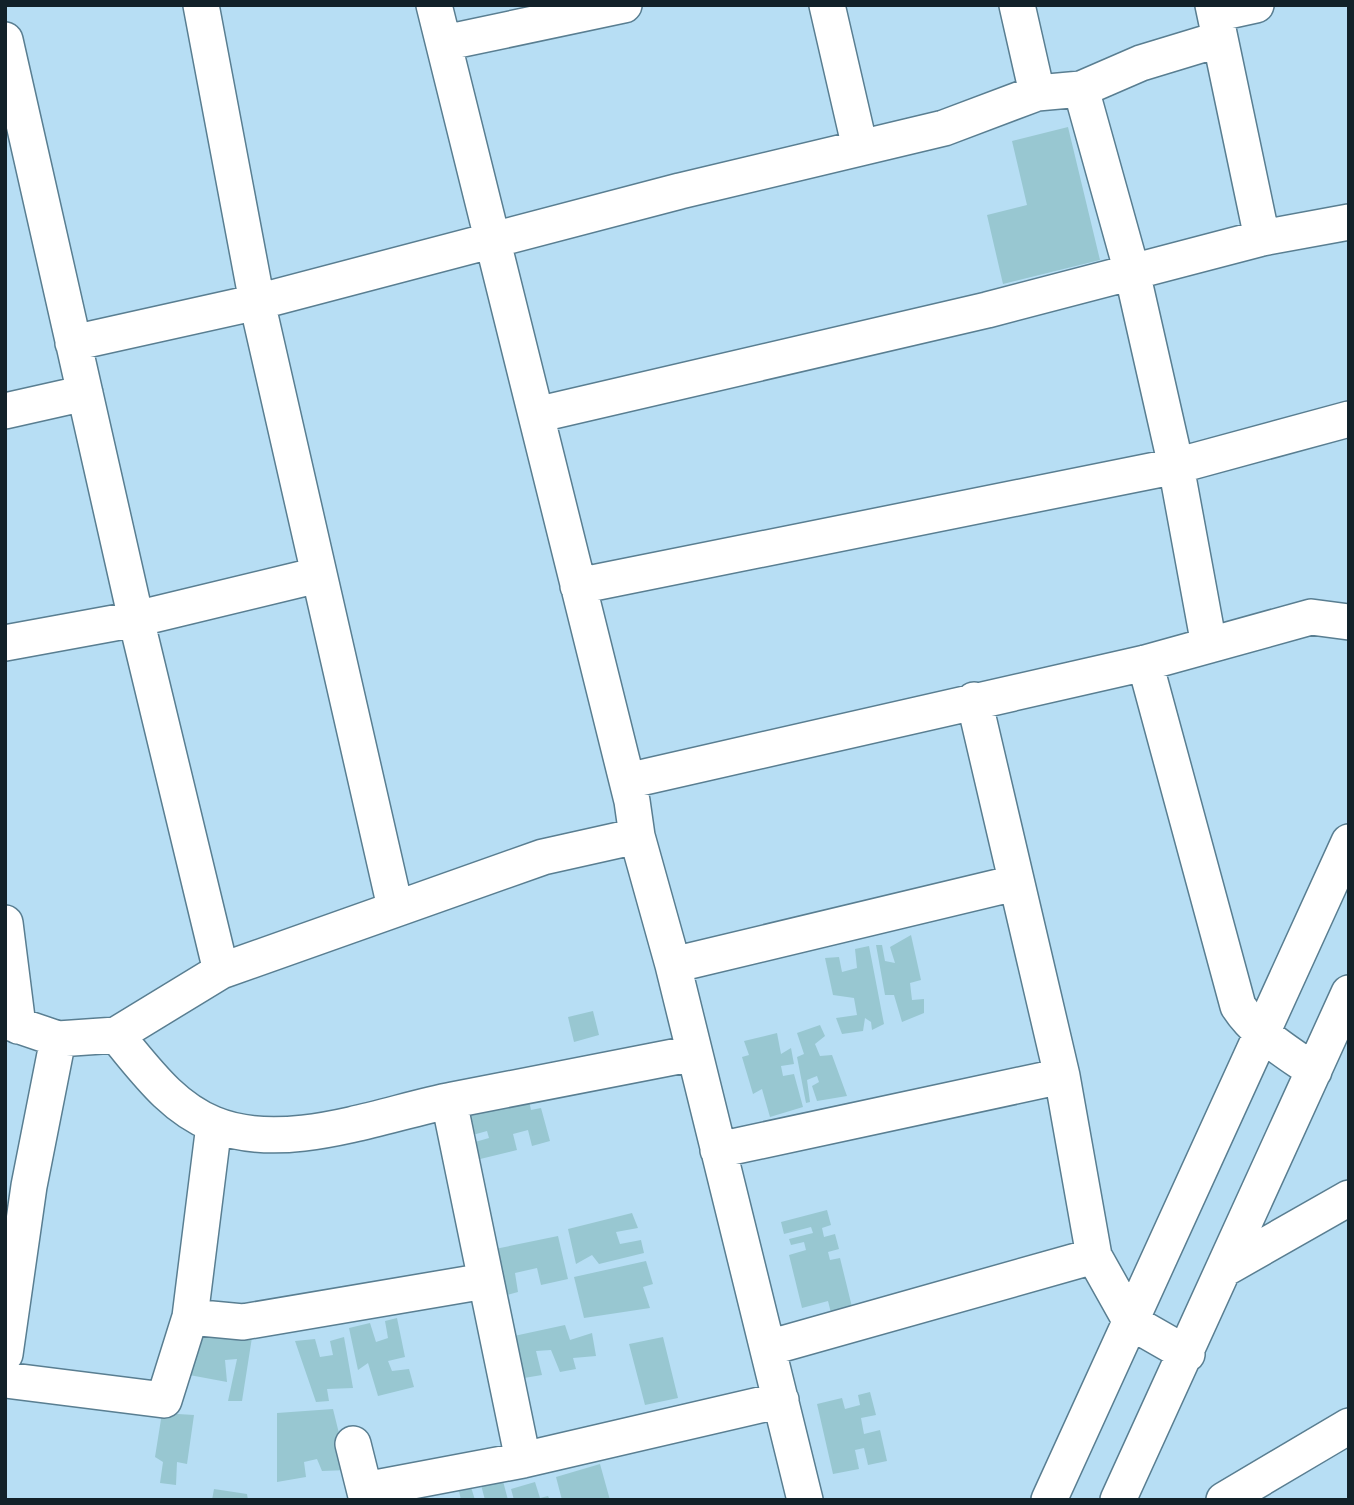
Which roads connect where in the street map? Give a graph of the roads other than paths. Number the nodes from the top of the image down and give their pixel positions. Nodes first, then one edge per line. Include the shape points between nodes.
1 (201, 5) edge
2 (435, 5) edge
3 (624, 5) edge
4 (827, 5) edge
5 (1017, 5) edge
6 (1256, 5) edge
7 (1216, 19) edge
8 (5, 40) edge
9 (444, 43) junction
10 (1081, 89) junction
11 (1037, 93) junction
12 (860, 148) junction
13 (17, 154) edge
14 (1349, 222) edge
15 (1262, 239) junction
16 (493, 240) junction
17 (1132, 272) junction
18 (257, 302) junction
19 (73, 343) junction
20 (85, 393) junction
21 (5, 411) edge
22 (536, 415) junction
23 (1349, 419) edge
24 (1176, 466) junction
25 (318, 575) junction
26 (578, 586) junction
27 (136, 620) junction
28 (1349, 622) edge
29 (5, 643) edge
30 (1209, 645) junction
31 (1144, 663) junction
32 (974, 700) junction
33 (627, 781) junction
34 (637, 836) junction
35 (1349, 842) edge
36 (1015, 883) junction
37 (395, 907) junction
38 (5, 923) edge
39 (673, 965) junction
40 (221, 971) junction
41 (1349, 993) edge
42 (12, 1023) edge
43 (1262, 1034) junction
44 (116, 1035) junction
45 (58, 1039) junction
46 (694, 1053) junction
47 (1314, 1071) junction
48 (1062, 1076) junction
49 (449, 1101) junction
50 (214, 1125) junction
51 (718, 1150) junction
52 (1348, 1204) edge
53 (1094, 1256) junction
54 (1226, 1268) junction
55 (485, 1281) junction
56 (190, 1317) junction
57 (1131, 1322) junction
58 (6, 1340) edge
59 (768, 1348) junction
60 (1186, 1354) junction
61 (5, 1380) edge
62 (781, 1400) junction
63 (1349, 1426) edge
64 (353, 1444) dead end
65 (523, 1460) junction
66 (366, 1495) edge
67 (1231, 1498) edge
68 (805, 1500) edge
69 (1049, 1500) edge
70 (1118, 1500) edge

1 - 18 street
2 - 9 street
3 - 9 street
4 - 12 street
5 - 11 street
6 - 7 street
7 - 10 street via 1141,62
7 - 15 street
8 - 13 street
9 - 16 street
10 - 11 street
10 - 17 street
11 - 12 street via 944,128
12 - 16 street
13 - 19 street
14 - 15 street
15 - 17 street
16 - 18 street
16 - 22 street
17 - 22 street
17 - 24 street
18 - 19 street
18 - 25 street
19 - 20 street
20 - 21 street
20 - 27 street
22 - 26 street
23 - 24 street
24 - 26 street
24 - 30 street
25 - 27 street
25 - 37 street
26 - 33 street
27 - 29 street
27 - 40 street
28 - 30 street via 1311,617
30 - 31 street
31 - 32 street
31 - 43 street via 1238,1006
32 - 33 street
32 - 36 street
33 - 34 street
34 - 37 street via 543,857
34 - 39 street
35 - 43 street
36 - 39 street
36 - 48 street
37 - 40 street
38 - 42 street
39 - 46 street
40 - 44 street
41 - 47 street
42 - 45 street
43 - 47 street
43 - 57 street
44 - 45 street
44 - 50 street via 172,1101
45 - 58 street via 29,1186
46 - 49 street
46 - 51 street
47 - 54 street
48 - 51 street
48 - 53 street
49 - 50 street via 322,1130 267,1135
49 - 55 street
50 - 56 street
51 - 59 street
52 - 54 street
53 - 57 street
53 - 59 street
54 - 60 street
55 - 56 street via 243,1322
55 - 65 street
56 - 61 street via 164,1400
57 - 60 street
57 - 69 street
59 - 62 street
60 - 70 street
62 - 65 street
62 - 68 street
63 - 67 street
64 - 66 street
65 - 66 street

